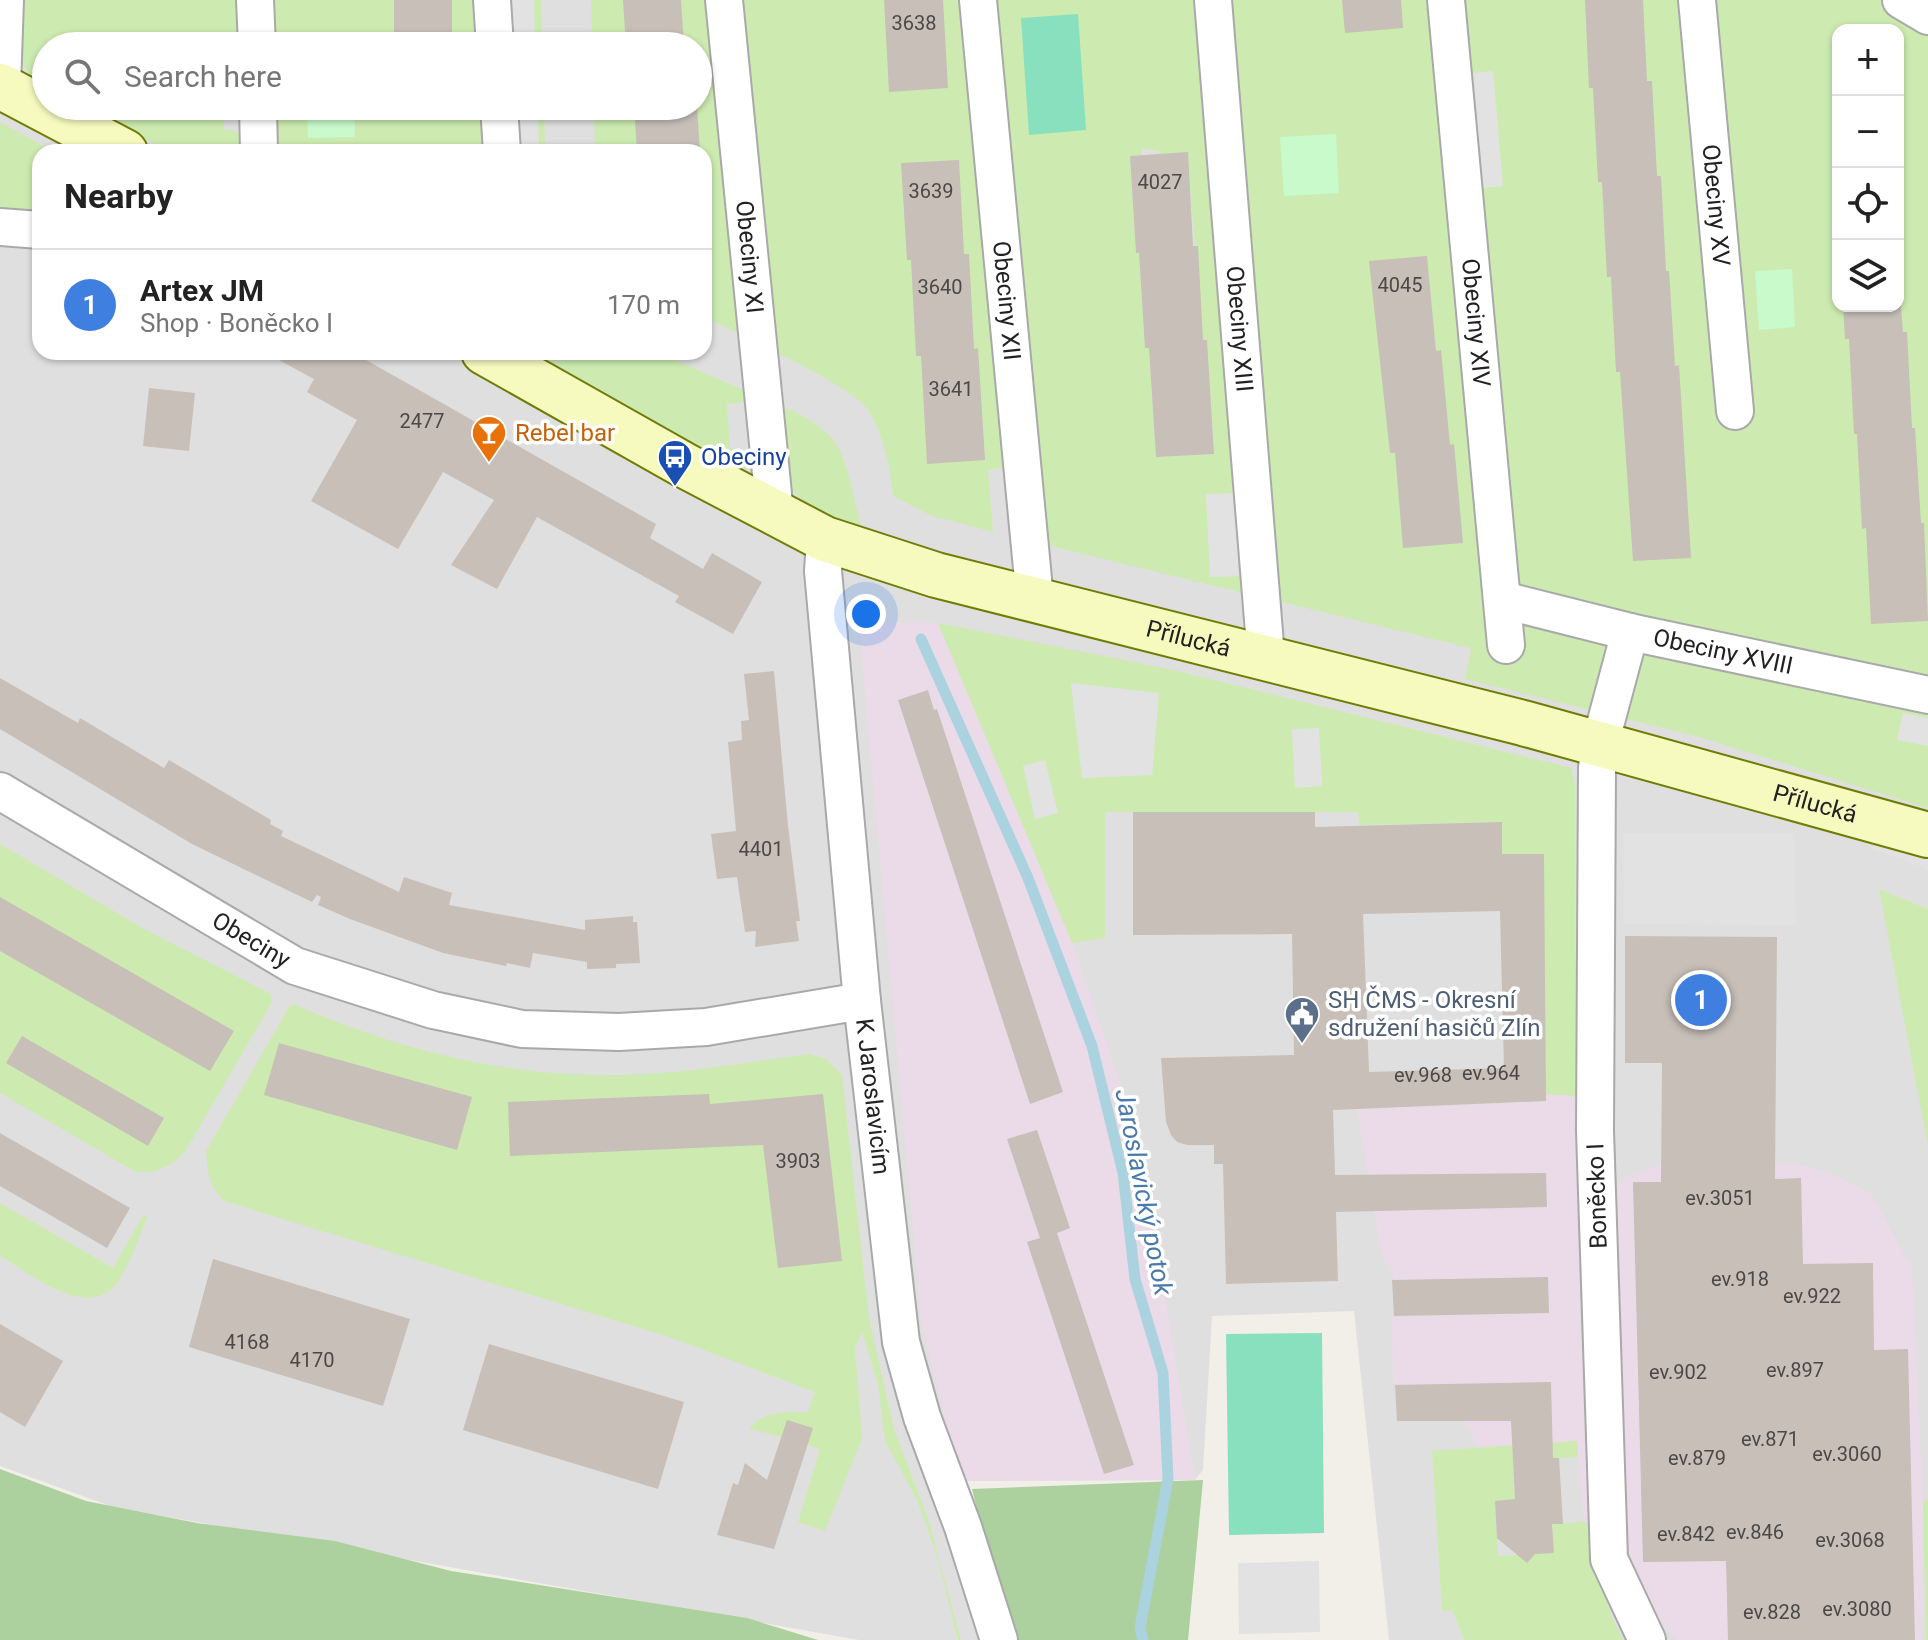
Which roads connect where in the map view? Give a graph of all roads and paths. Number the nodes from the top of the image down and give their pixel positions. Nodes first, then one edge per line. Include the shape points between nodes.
1 (5, 0) edge
2 (255, 0) edge
3 (492, 0) edge
4 (724, 0) edge
5 (978, 0) edge
6 (1213, 0) edge
7 (1446, 0) edge
8 (1697, 0) edge
9 (1901, 0) edge
10 (1928, 16) edge
11 (256, 32) edge
12 (494, 32) edge
13 (1, 86) edge
14 (32, 102) edge
15 (65, 120) edge
16 (258, 120) edge
17 (500, 120) edge
18 (110, 144) edge
19 (259, 144) edge
20 (501, 144) edge
21 (0, 227) edge
22 (32, 229) edge
23 (506, 360) edge
24 (1735, 411) dead end
25 (775, 514) junction
26 (825, 539) junction
27 (1035, 600) junction
28 (1503, 600) junction
29 (1630, 632) junction
30 (1506, 645) dead end
31 (1266, 657) junction
32 (1928, 695) edge
33 (1600, 744) junction
34 (0, 791) edge
35 (1928, 835) edge
36 (862, 1001) junction
37 (999, 1640) edge
38 (1647, 1640) edge

1 - 13 street
2 - 11 street
3 - 12 street
4 - 25 street, Obeciny XI
5 - 27 street, Obeciny XII
6 - 31 street, Obeciny XIII
7 - 28 street, Obeciny XIV
8 - 24 street, Obeciny XV
9 - 10 street
13 - 14 street
15 - 18 street
16 - 19 street
17 - 20 street
21 - 22 street
23 - 25 street, Přílucká
25 - 26 street, Přílucká
26 - 27 street, Přílucká
26 - 36 street, K Jaroslavicím via 823,571
27 - 31 street, Přílucká
28 - 29 street
28 - 30 street, Obeciny XIV
29 - 32 street, Obeciny XVIII
29 - 33 street, Obeciny XVIII
31 - 33 street, Přílucká
33 - 35 street, Přílucká
33 - 38 street, Boněcko I via 1595,1131 1609,1559
34 - 36 street, Obeciny via 295,966 433,1010 522,1029 619,1032 706,1027
36 - 37 street, K Jaroslavicím via 901,1342

